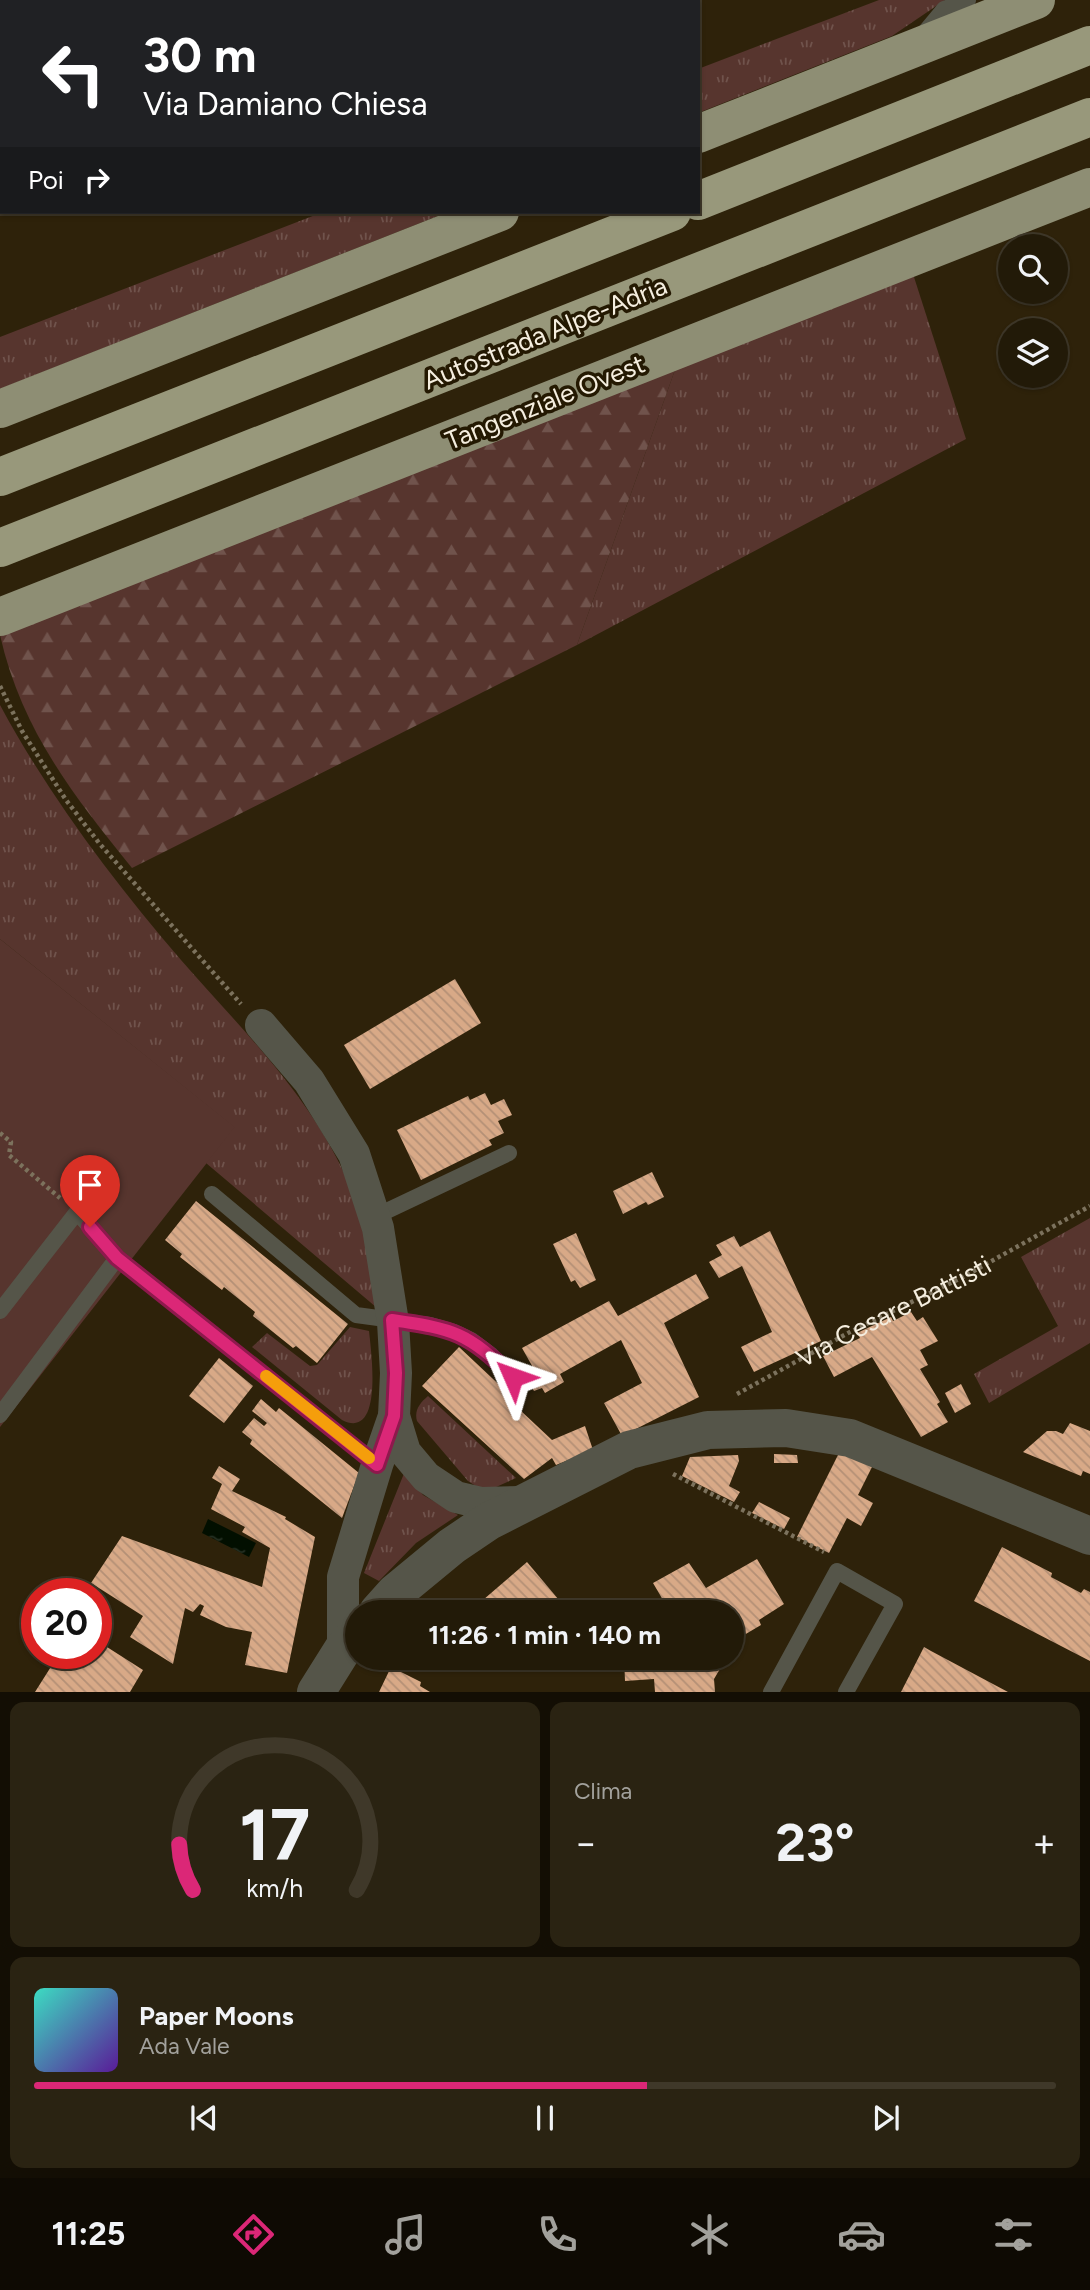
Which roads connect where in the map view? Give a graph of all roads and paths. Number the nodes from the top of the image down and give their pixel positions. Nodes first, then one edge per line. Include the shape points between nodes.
1 (968, 0) edge
2 (1036, 0) edge
3 (1090, 45) edge
4 (910, 50) junction
5 (1090, 117) edge
6 (700, 133) edge
7 (1090, 187) edge
8 (700, 200) edge
9 (495, 214) edge
10 (667, 214) edge
11 (0, 410) edge
12 (0, 477) edge
13 (0, 548) edge
14 (0, 617) edge
15 (0, 686) edge
16 (261, 1025) joint
17 (0, 1133) edge
18 (509, 1153) dead end
19 (212, 1194) dead end
20 (1090, 1206) edge
21 (77, 1212) junction
22 (374, 1217) junction
23 (117, 1258) junction
24 (0, 1311) edge
25 (392, 1320) junction
26 (513, 1377) dead end
27 (0, 1415) edge
28 (394, 1416) junction
29 (708, 1430) junction
30 (629, 1450) junction
31 (377, 1465) junction
32 (524, 1502) junction
33 (1090, 1536) edge
34 (836, 1571) junction
35 (346, 1600) edge
36 (388, 1600) edge
37 (345, 1648) edge
38 (316, 1692) edge
39 (771, 1692) edge
40 (846, 1692) edge

1 - 4 lane via 944,9
2 - 4 highway
3 - 8 highway
4 - 6 highway
5 - 13 highway, Autostrada Alpe-Adria
7 - 14 highway, Tangenziale Ovest
9 - 11 highway
10 - 12 highway
15 - 16 path via 37,755 99,843
16 - 22 street via 309,1081 336,1122 354,1154
17 - 21 path via 11,1142 9,1155
18 - 22 lane
19 - 25 lane via 356,1315
20 - 29 path, Via Cesare Battisti via 735,1395
21 - 23 lane
21 - 24 lane
22 - 25 street
23 - 27 lane
23 - 31 lane
25 - 26 lane via 454,1332 481,1348
25 - 28 street
28 - 31 street
28 - 32 street via 405,1452 426,1477 456,1497 481,1503
29 - 30 street
29 - 33 street via 786,1427 850,1438
30 - 32 street
30 - 34 path via 835,1558
31 - 35 street via 343,1577
32 - 36 street via 452,1546
34 - 39 lane
34 - 40 lane via 895,1604
37 - 38 street

